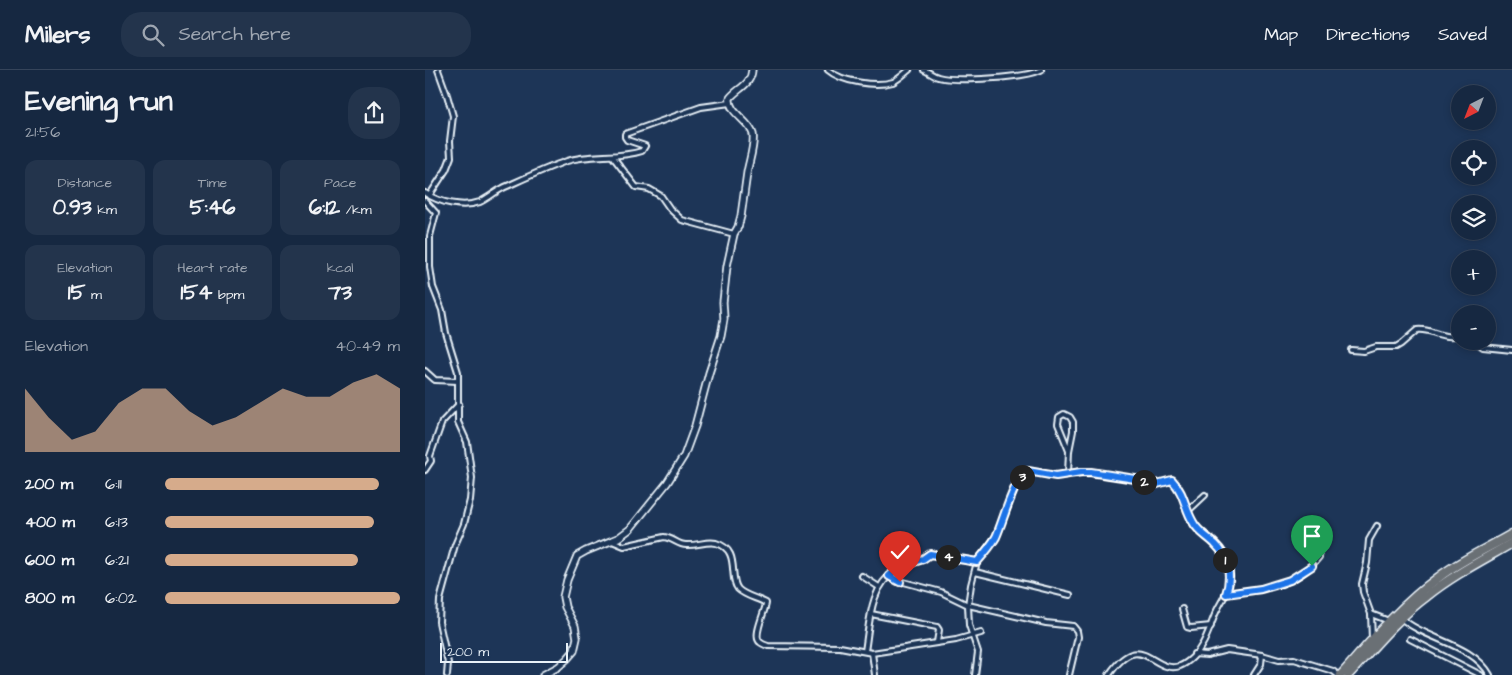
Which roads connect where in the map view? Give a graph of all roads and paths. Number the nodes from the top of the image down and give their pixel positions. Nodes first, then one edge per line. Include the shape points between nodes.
1 (438, 70) edge
2 (752, 70) edge
3 (828, 70) edge
4 (909, 70) edge
5 (924, 70) edge
6 (1041, 70) edge
7 (729, 103) junction
8 (613, 157) junction
9 (427, 194) edge
10 (425, 201) edge
11 (734, 234) junction
12 (1451, 337) edge
13 (1496, 349) edge
14 (1351, 350) dead end
15 (1512, 350) edge
16 (425, 371) edge
17 (458, 381) junction
18 (459, 404) junction
19 (1069, 450) junction
20 (425, 470) edge
21 (1068, 474) junction
22 (1205, 495) dead end
23 (1188, 511) junction
24 (1377, 526) dead end
25 (1512, 534) edge
26 (612, 541) junction
27 (1512, 543) edge
28 (1319, 557) dead end
29 (977, 562) junction
30 (975, 572) junction
31 (863, 576) dead end
32 (889, 576) junction
33 (879, 587) junction
34 (1226, 594) junction
35 (1070, 595) dead end
36 (968, 605) junction
37 (1182, 609) dead end
38 (871, 614) junction
39 (1371, 614) junction
40 (1401, 618) junction
41 (1389, 621) junction
42 (1211, 626) junction
43 (981, 633) dead end
44 (972, 636) junction
45 (1411, 639) dead end
46 (1372, 640) junction
47 (937, 642) junction
48 (865, 651) junction
49 (872, 653) junction
50 (1194, 654) junction
51 (1262, 655) junction
52 (1167, 668) junction
53 (447, 675) edge
54 (543, 675) edge
55 (875, 675) edge
56 (975, 675) edge
57 (1069, 675) edge
58 (1109, 675) edge
59 (1169, 675) edge
60 (1254, 675) edge
61 (1339, 675) edge
62 (1348, 675) edge
63 (1481, 675) edge
64 (1490, 675) edge

1 - 9 street via 453,116 451,157 446,170
2 - 7 street via 750,79
3 - 4 street via 848,81 873,83 894,81
5 - 6 street via 936,77 952,79 1022,75
7 - 8 street via 701,108 628,132 627,140 645,146 645,149
7 - 11 street via 753,134 741,216
8 - 9 street via 567,160 476,203 449,203
8 - 11 street via 636,187 649,189 661,196 682,220
10 - 17 street via 436,214 430,236 430,267
11 - 26 street via 726,270 721,336 684,456 643,514
12 - 14 street via 1421,329 1396,347
13 - 15 street
16 - 17 street via 435,380
17 - 18 street
18 - 20 street via 443,422
18 - 53 street via 458,422 467,442 472,487 440,600 439,622 448,664
19 - 19 street via 1073,422 1064,414 1059,417 1058,424
19 - 21 street
21 - 23 street via 1091,472 1157,484 1172,480
21 - 29 street via 1024,473 996,536
22 - 23 street
23 - 34 street via 1197,529 1217,545 1222,554 1230,575
24 - 39 street via 1369,540 1362,584
25 - 41 highway via 1440,576
26 - 48 street via 624,546 665,537 684,546 707,542 722,545 729,553 738,588 766,603 760,623 760,642 768,646 829,646
26 - 54 street via 577,556 563,597 575,626 574,651 558,667
27 - 40 highway via 1447,581
28 - 34 street via 1307,571 1290,580 1261,589
29 - 30 street
29 - 32 street via 930,554 901,566
30 - 35 street
30 - 36 street
31 - 33 street
32 - 33 street
32 - 36 street via 941,592
33 - 38 street
34 - 42 street
36 - 44 street
36 - 57 street via 1073,626 1078,637
37 - 42 street via 1187,627
38 - 47 street via 937,627
38 - 48 street
39 - 41 street
39 - 46 street
40 - 62 highway
40 - 64 street via 1468,654
41 - 46 highway
42 - 50 street via 1202,646
43 - 44 street
44 - 47 street
44 - 56 street via 978,652
45 - 63 street
46 - 61 highway
47 - 49 street
48 - 49 street
49 - 55 street
50 - 51 street via 1207,655 1227,650
50 - 52 street via 1182,666
51 - 60 street
51 - 61 street via 1279,660 1293,659
52 - 58 street via 1151,658 1129,655
52 - 59 street

